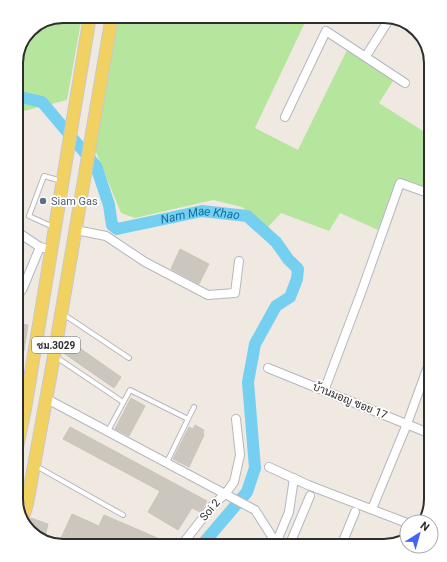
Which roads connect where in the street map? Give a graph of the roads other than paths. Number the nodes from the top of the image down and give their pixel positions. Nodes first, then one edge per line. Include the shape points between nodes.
1 (89, 23) edge
2 (111, 23) edge
3 (387, 23) edge
4 (366, 56) junction
5 (405, 82) dead end
6 (285, 117) dead end
7 (62, 182) junction
8 (424, 191) edge
9 (54, 228) junction
10 (76, 230) junction
11 (23, 235) edge
12 (45, 249) junction
13 (239, 261) dead end
14 (23, 288) edge
15 (61, 313) junction
16 (54, 356) junction
17 (129, 358) dead end
18 (268, 368) dead end
19 (424, 377) edge
20 (324, 391) junction
21 (47, 399) junction
22 (123, 402) junction
23 (194, 407) dead end
24 (23, 419) edge
25 (188, 420) junction
26 (236, 420) dead end
27 (407, 424) junction
28 (108, 431) junction
29 (424, 431) edge
30 (167, 462) junction
31 (34, 465) junction
32 (269, 467) dead end
33 (294, 478) junction
34 (227, 495) junction
35 (310, 496) dead end
36 (372, 509) junction
37 (25, 511) edge
38 (355, 512) dead end
39 (123, 515) dead end
40 (399, 521) edge
41 (186, 539) edge
42 (273, 539) edge
43 (279, 539) edge
44 (292, 539) edge
45 (343, 539) edge

1 - 7 main road, ชม.3029
2 - 10 main road, ชม.3029
3 - 4 street
4 - 5 street
4 - 6 street via 326,31
7 - 9 main road, ชม.3029
7 - 9 lane via 44,176 29,216
8 - 20 street via 400,182
9 - 12 main road, ชม.3029
10 - 13 street via 106,236 145,262 208,295 235,294
10 - 15 main road, ชม.3029
11 - 12 street
12 - 14 street
12 - 24 main road, ชม.3029
15 - 16 main road, ชม.3029
15 - 17 lane
16 - 21 main road, ชม.3029
16 - 22 lane
18 - 20 street, บ้านมอญ ซอย 17
19 - 27 street
20 - 27 street, บ้านมอญ ซอย 17
21 - 28 street
21 - 31 main road, ชม.3029
22 - 25 lane via 130,390
22 - 28 lane
23 - 25 lane
25 - 30 lane
26 - 34 street, Soi 2 via 240,455 234,482
27 - 29 street, บ้านมอญ ซอย 17
27 - 36 street
28 - 30 street
30 - 34 street
31 - 37 main road, ชม.3029
31 - 39 lane
32 - 33 street
33 - 36 street
33 - 43 street via 289,512
34 - 41 street, Soi 2 via 212,506
34 - 42 street via 255,510
35 - 44 street
36 - 40 street
38 - 45 street

